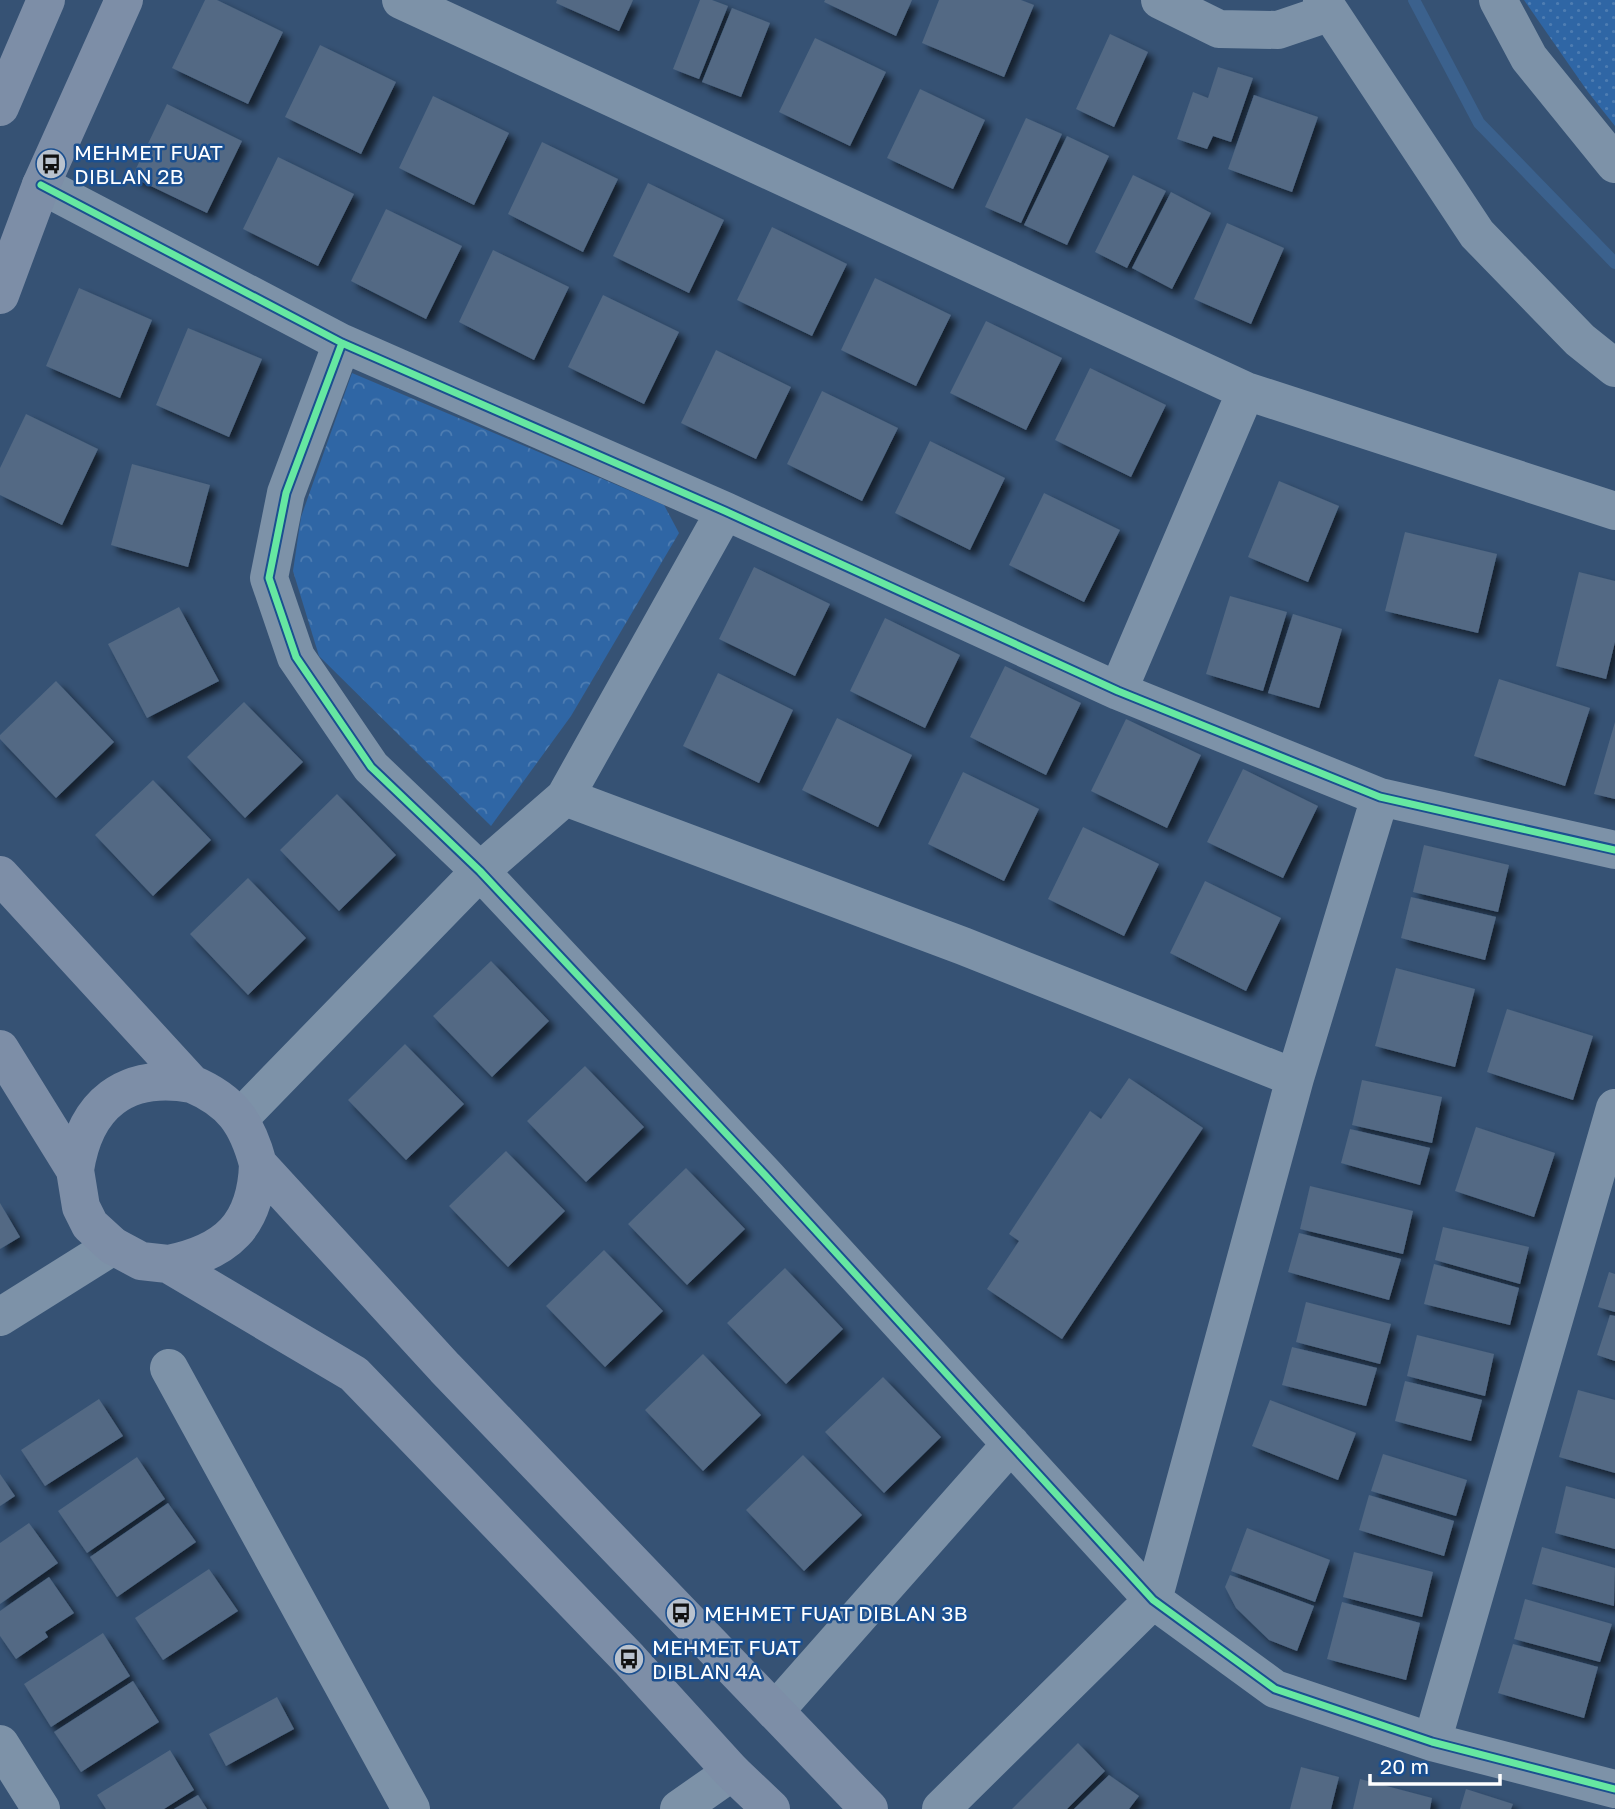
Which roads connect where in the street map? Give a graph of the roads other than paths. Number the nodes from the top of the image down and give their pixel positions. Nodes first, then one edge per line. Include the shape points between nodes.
1 (46, 0) edge
2 (124, 0) edge
3 (401, 0) edge
4 (1160, 0) edge
5 (1499, 0) edge
6 (1325, 6) edge
7 (0, 107) edge
8 (1615, 164) edge
9 (41, 185) junction
10 (0, 295) edge
11 (342, 343) junction
12 (1615, 368) edge
13 (1246, 391) junction
14 (724, 511) junction
15 (1615, 511) edge
16 (1118, 691) junction
17 (565, 797) junction
18 (1380, 797) junction
19 (1615, 850) edge
20 (480, 871) junction
21 (0, 875) edge
22 (0, 1049) edge
23 (1295, 1078) junction
24 (192, 1084) junction
25 (1615, 1108) edge
26 (240, 1118) junction
27 (258, 1164) junction
28 (75, 1170) junction
29 (113, 1246) junction
30 (168, 1264) junction
31 (0, 1317) edge
32 (169, 1368) dead end
33 (1011, 1444) junction
34 (1153, 1600) junction
35 (775, 1711) junction
36 (1432, 1742) junction
37 (0, 1744) edge
38 (732, 1772) junction
39 (1615, 1789) edge
40 (41, 1809) edge
41 (411, 1809) edge
42 (679, 1809) edge
43 (771, 1809) edge
44 (869, 1809) edge
45 (941, 1809) edge

1 - 7 main road
2 - 9 main road
3 - 13 street
4 - 6 street via 1219,29 1278,30
5 - 8 street via 1529,58
6 - 12 street via 1477,234 1580,340
9 - 10 main road
9 - 11 street
11 - 14 street
11 - 20 street via 286,493 269,578 296,657 371,767
13 - 15 street
13 - 16 street
14 - 16 street
14 - 17 street
16 - 18 street
17 - 20 street
17 - 23 street via 963,946
18 - 19 street
18 - 23 street
20 - 26 street
20 - 33 street
21 - 24 main road
22 - 28 main road
23 - 34 street
24 - 26 main road via 222,1100
24 - 28 main road via 173,1080 141,1083 122,1091 94,1114 78,1149
25 - 36 street
26 - 27 main road
27 - 30 main road via 254,1197 237,1231 195,1259
27 - 35 main road via 445,1368
28 - 29 main road via 81,1208 90,1225
29 - 30 main road via 141,1261
29 - 31 street
30 - 38 main road via 354,1374 629,1658
32 - 41 street
33 - 34 street
33 - 35 street
34 - 36 street via 1275,1689
34 - 45 street
35 - 44 main road
36 - 39 street
37 - 40 street
38 - 42 street
38 - 43 main road

